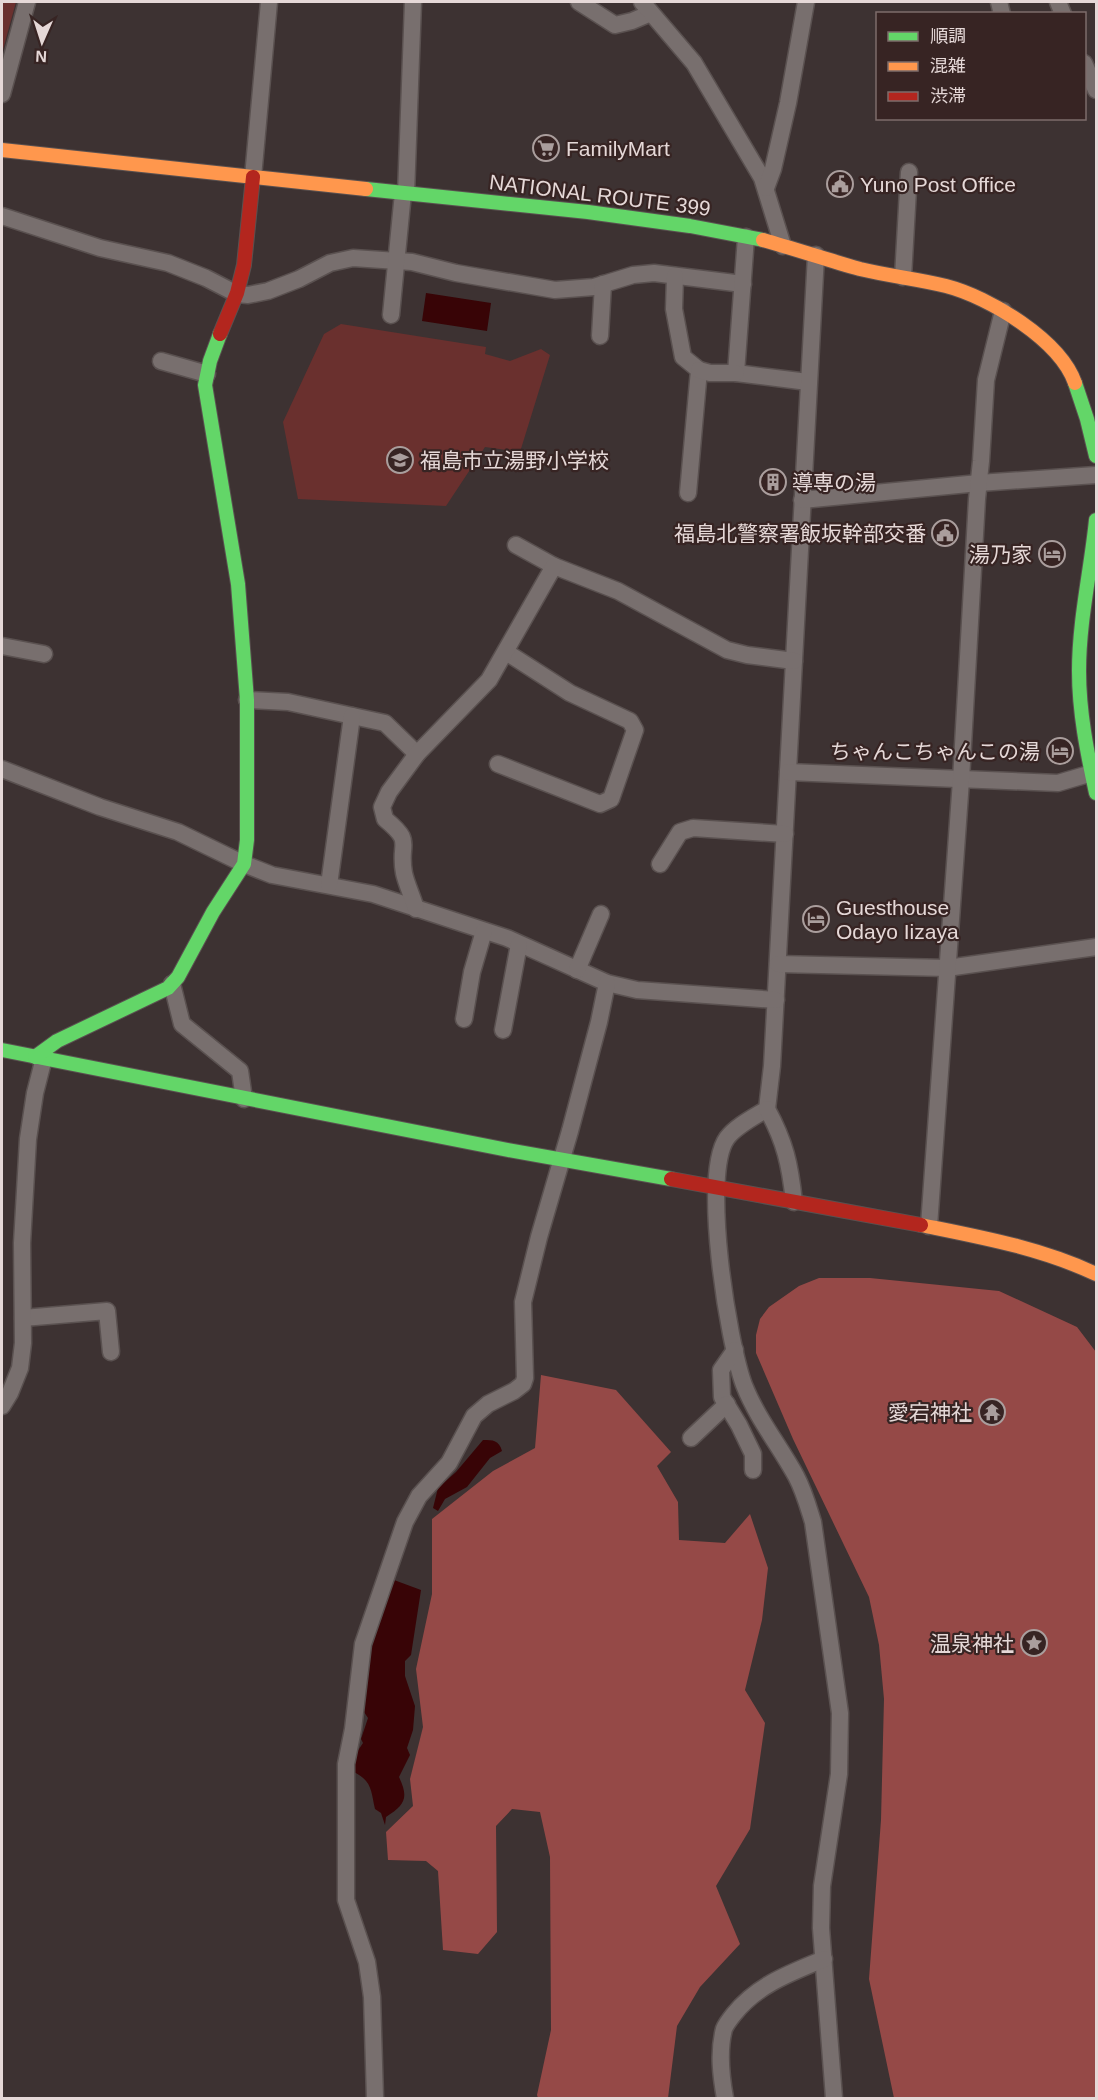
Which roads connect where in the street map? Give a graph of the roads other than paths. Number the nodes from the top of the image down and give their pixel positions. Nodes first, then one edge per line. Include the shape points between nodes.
1 (27, 2) edge
2 (269, 2) edge
3 (413, 2) edge
4 (579, 2) edge
5 (807, 2) edge
6 (647, 7) edge
7 (1086, 68) edge
8 (1096, 90) edge
9 (2, 94) edge
10 (2, 150) edge
11 (909, 172) dead end
12 (254, 177) junction
13 (766, 188) junction
14 (405, 194) junction
15 (2, 216) edge
16 (746, 237) junction
17 (783, 246) junction
18 (816, 255) junction
19 (397, 261) junction
20 (675, 276) junction
21 (903, 277) junction
22 (603, 284) junction
23 (743, 284) junction
24 (237, 294) junction
25 (1003, 311) junction
26 (391, 315) dead end
27 (600, 336) dead end
28 (161, 361) dead end
29 (699, 370) junction
30 (736, 373) junction
31 (207, 374) junction
32 (808, 382) junction
33 (1096, 456) edge
34 (1096, 475) edge
35 (979, 483) junction
36 (688, 493) dead end
37 (802, 500) junction
38 (1096, 520) edge
39 (516, 545) dead end
40 (554, 566) junction
41 (2, 646) edge
42 (506, 652) junction
43 (44, 654) dead end
44 (794, 661) junction
45 (247, 700) junction
46 (352, 716) junction
47 (417, 754) junction
48 (498, 764) dead end
49 (2, 769) edge
50 (788, 772) junction
51 (1092, 773) junction
52 (961, 780) junction
53 (1096, 794) edge
54 (785, 834) junction
55 (244, 864) junction
56 (660, 864) dead end
57 (328, 885) junction
58 (416, 909) junction
59 (601, 914) dead end
60 (484, 931) junction
61 (519, 944) junction
62 (1096, 947) edge
63 (778, 964) junction
64 (947, 968) junction
65 (578, 970) junction
66 (607, 983) junction
67 (172, 984) junction
68 (776, 1000) junction
69 (464, 1019) dead end
70 (503, 1030) dead end
71 (2, 1051) edge
72 (40, 1058) junction
73 (244, 1099) junction
74 (767, 1109) junction
75 (561, 1160) junction
76 (716, 1187) junction
77 (794, 1202) junction
78 (929, 1226) junction
79 (1096, 1274) edge
80 (23, 1318) junction
81 (735, 1350) junction
82 (111, 1352) dead end
83 (727, 1404) junction
84 (2, 1406) edge
85 (692, 1438) dead end
86 (753, 1470) dead end
87 (824, 1959) junction
88 (375, 2098) edge
89 (725, 2098) edge
90 (834, 2098) edge

1 - 9 street
2 - 12 street
3 - 14 street
4 - 6 street via 615,25 632,21
5 - 13 street via 788,104
6 - 13 street via 694,63
7 - 8 street
10 - 12 main road, NATIONAL ROUTE 399
11 - 21 street
12 - 14 main road, NATIONAL ROUTE 399
12 - 24 main road
13 - 17 street
14 - 16 main road, NATIONAL ROUTE 399 via 588,212
14 - 19 street
15 - 24 street via 100,248 168,263
16 - 17 main road, NATIONAL ROUTE 399
16 - 23 street
17 - 18 main road, NATIONAL ROUTE 399
18 - 21 main road, NATIONAL ROUTE 399
18 - 32 street
19 - 22 street via 555,290
19 - 24 street via 353,258 330,263 267,291
19 - 26 street
20 - 22 street via 633,275
20 - 23 street
20 - 29 street via 674,309 683,357
21 - 25 main road, NATIONAL ROUTE 399 via 948,286
22 - 27 street
23 - 30 street
24 - 31 main road
25 - 33 main road, NATIONAL ROUTE 399 via 1059,354 1070,369
25 - 35 street via 986,380
28 - 31 street
29 - 30 street
29 - 36 street
30 - 32 street
31 - 45 main road via 210,416 238,584
32 - 37 street
34 - 35 street
35 - 37 street
35 - 52 street
37 - 44 street
38 - 51 main road via 1079,689
39 - 40 street
40 - 42 street
40 - 44 street via 618,591 727,650
41 - 43 street
42 - 47 street via 489,680
42 - 48 street via 570,693 630,721 635,730 611,799 600,804
44 - 50 street
45 - 46 street via 288,702
45 - 55 main road
46 - 47 street via 385,723
46 - 57 street
47 - 58 street via 382,807 385,819 404,838 404,873
49 - 55 street via 178,832
50 - 52 street
50 - 54 street
51 - 52 street via 1058,783
51 - 53 main road
52 - 64 street
54 - 56 street via 693,828 680,832
54 - 63 street
55 - 57 street via 272,875
55 - 67 main road
57 - 58 street via 373,894
58 - 60 street
59 - 65 street
60 - 61 street
60 - 69 street
61 - 65 street
61 - 70 street
62 - 64 street
63 - 64 street
63 - 68 street
64 - 78 street
65 - 66 street
66 - 68 street via 637,990
66 - 75 street
67 - 72 main road via 57,1041
67 - 73 street via 182,1024 240,1071
68 - 74 street
71 - 72 main road
72 - 73 main road
72 - 80 street via 28,1139 22,1243
73 - 75 main road
74 - 76 street via 728,1138 720,1157
74 - 77 street via 790,1167
75 - 76 main road
75 - 88 street via 523,1302 523,1384 474,1416 448,1463 419,1496 405,1522 363,1644 346,1764 346,1900 367,1962
76 - 77 main road
76 - 81 street via 720,1263
77 - 78 main road
78 - 79 main road via 1007,1243
80 - 82 street via 107,1311
80 - 84 street via 20,1368
81 - 83 street via 721,1370 722,1397
81 - 87 street via 748,1393 805,1496 818,1553 840,1713 839,1774 822,1886
83 - 85 street
83 - 86 street via 753,1454
87 - 89 street via 760,1988 729,2020 721,2051
87 - 90 street

